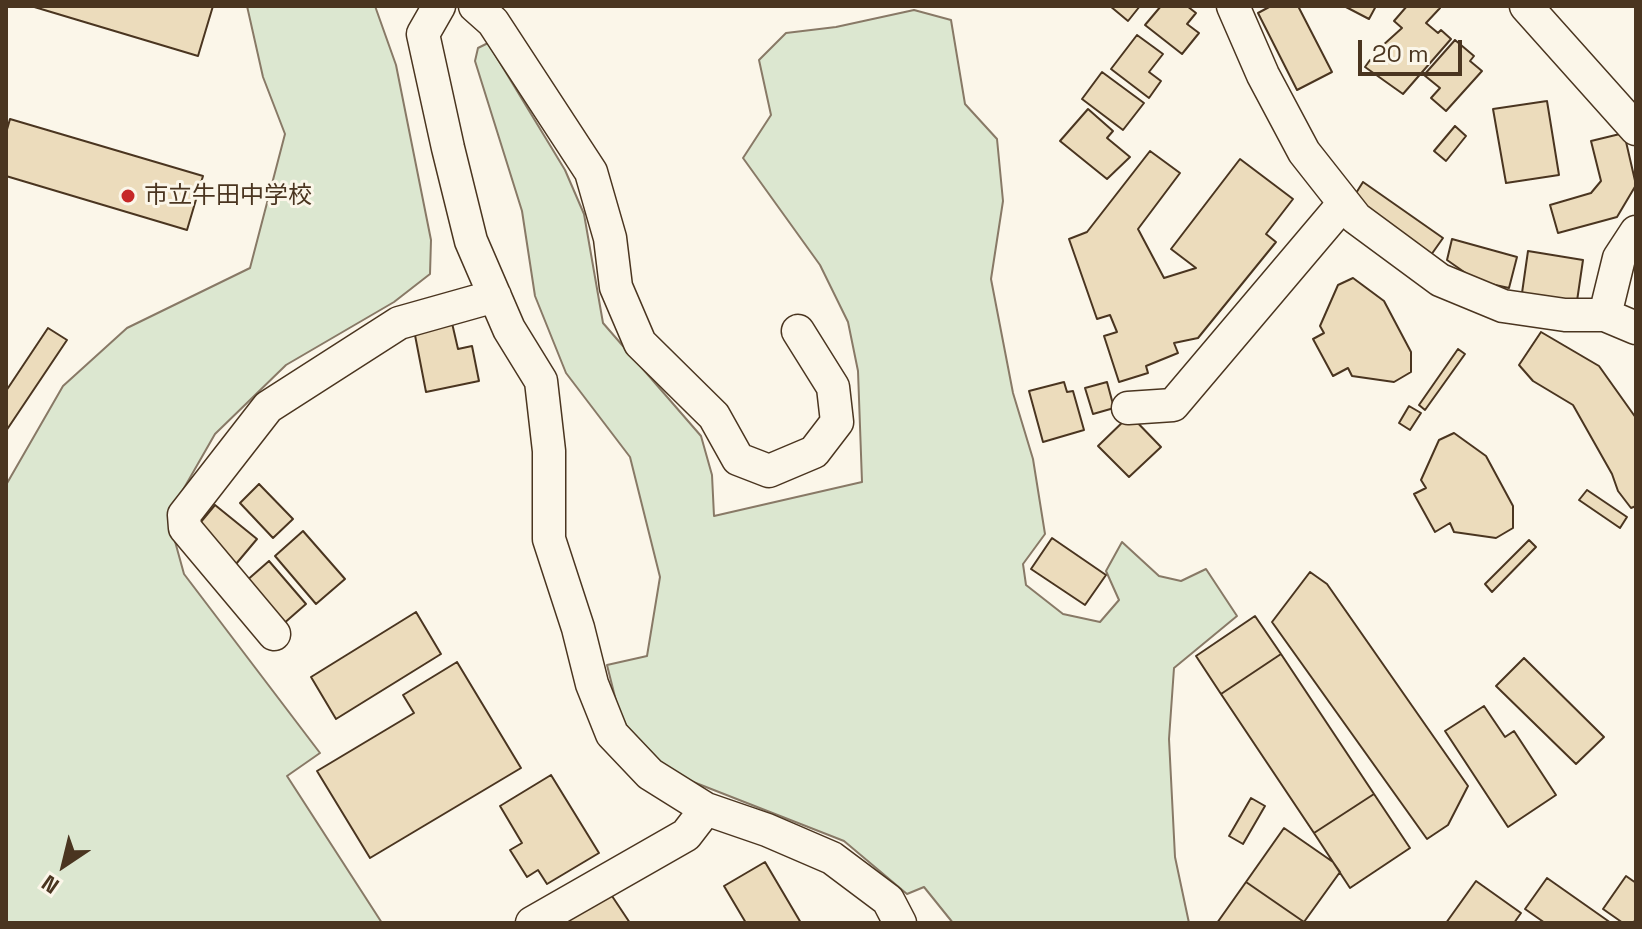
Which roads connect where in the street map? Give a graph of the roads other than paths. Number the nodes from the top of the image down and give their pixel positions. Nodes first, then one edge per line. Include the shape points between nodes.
1 (439, 6) edge
2 (475, 6) edge
3 (1233, 6) edge
4 (1526, 6) edge
5 (1636, 129) edge
6 (1344, 203) junction
7 (1636, 232) edge
8 (495, 296) junction
9 (1605, 315) junction
10 (1636, 328) edge
11 (798, 331) dead end
12 (1128, 408) dead end
13 (274, 634) dead end
14 (706, 809) junction
15 (532, 923) edge
16 (900, 923) edge

1 - 8 street via 423,34 471,241
2 - 11 street via 493,22 591,172 610,238 616,287 640,343 714,416 738,459 769,471 814,452 837,422 833,387
3 - 6 street via 1304,152
4 - 5 street
6 - 9 street via 1356,218 1440,280 1503,306
6 - 12 street via 1173,405
7 - 9 street via 1619,258
8 - 13 street via 399,323 268,407 184,515 185,528
8 - 14 street via 541,381 549,451 549,539 612,734 650,774
9 - 10 street
14 - 15 street via 686,835
14 - 16 street via 832,858 888,900

